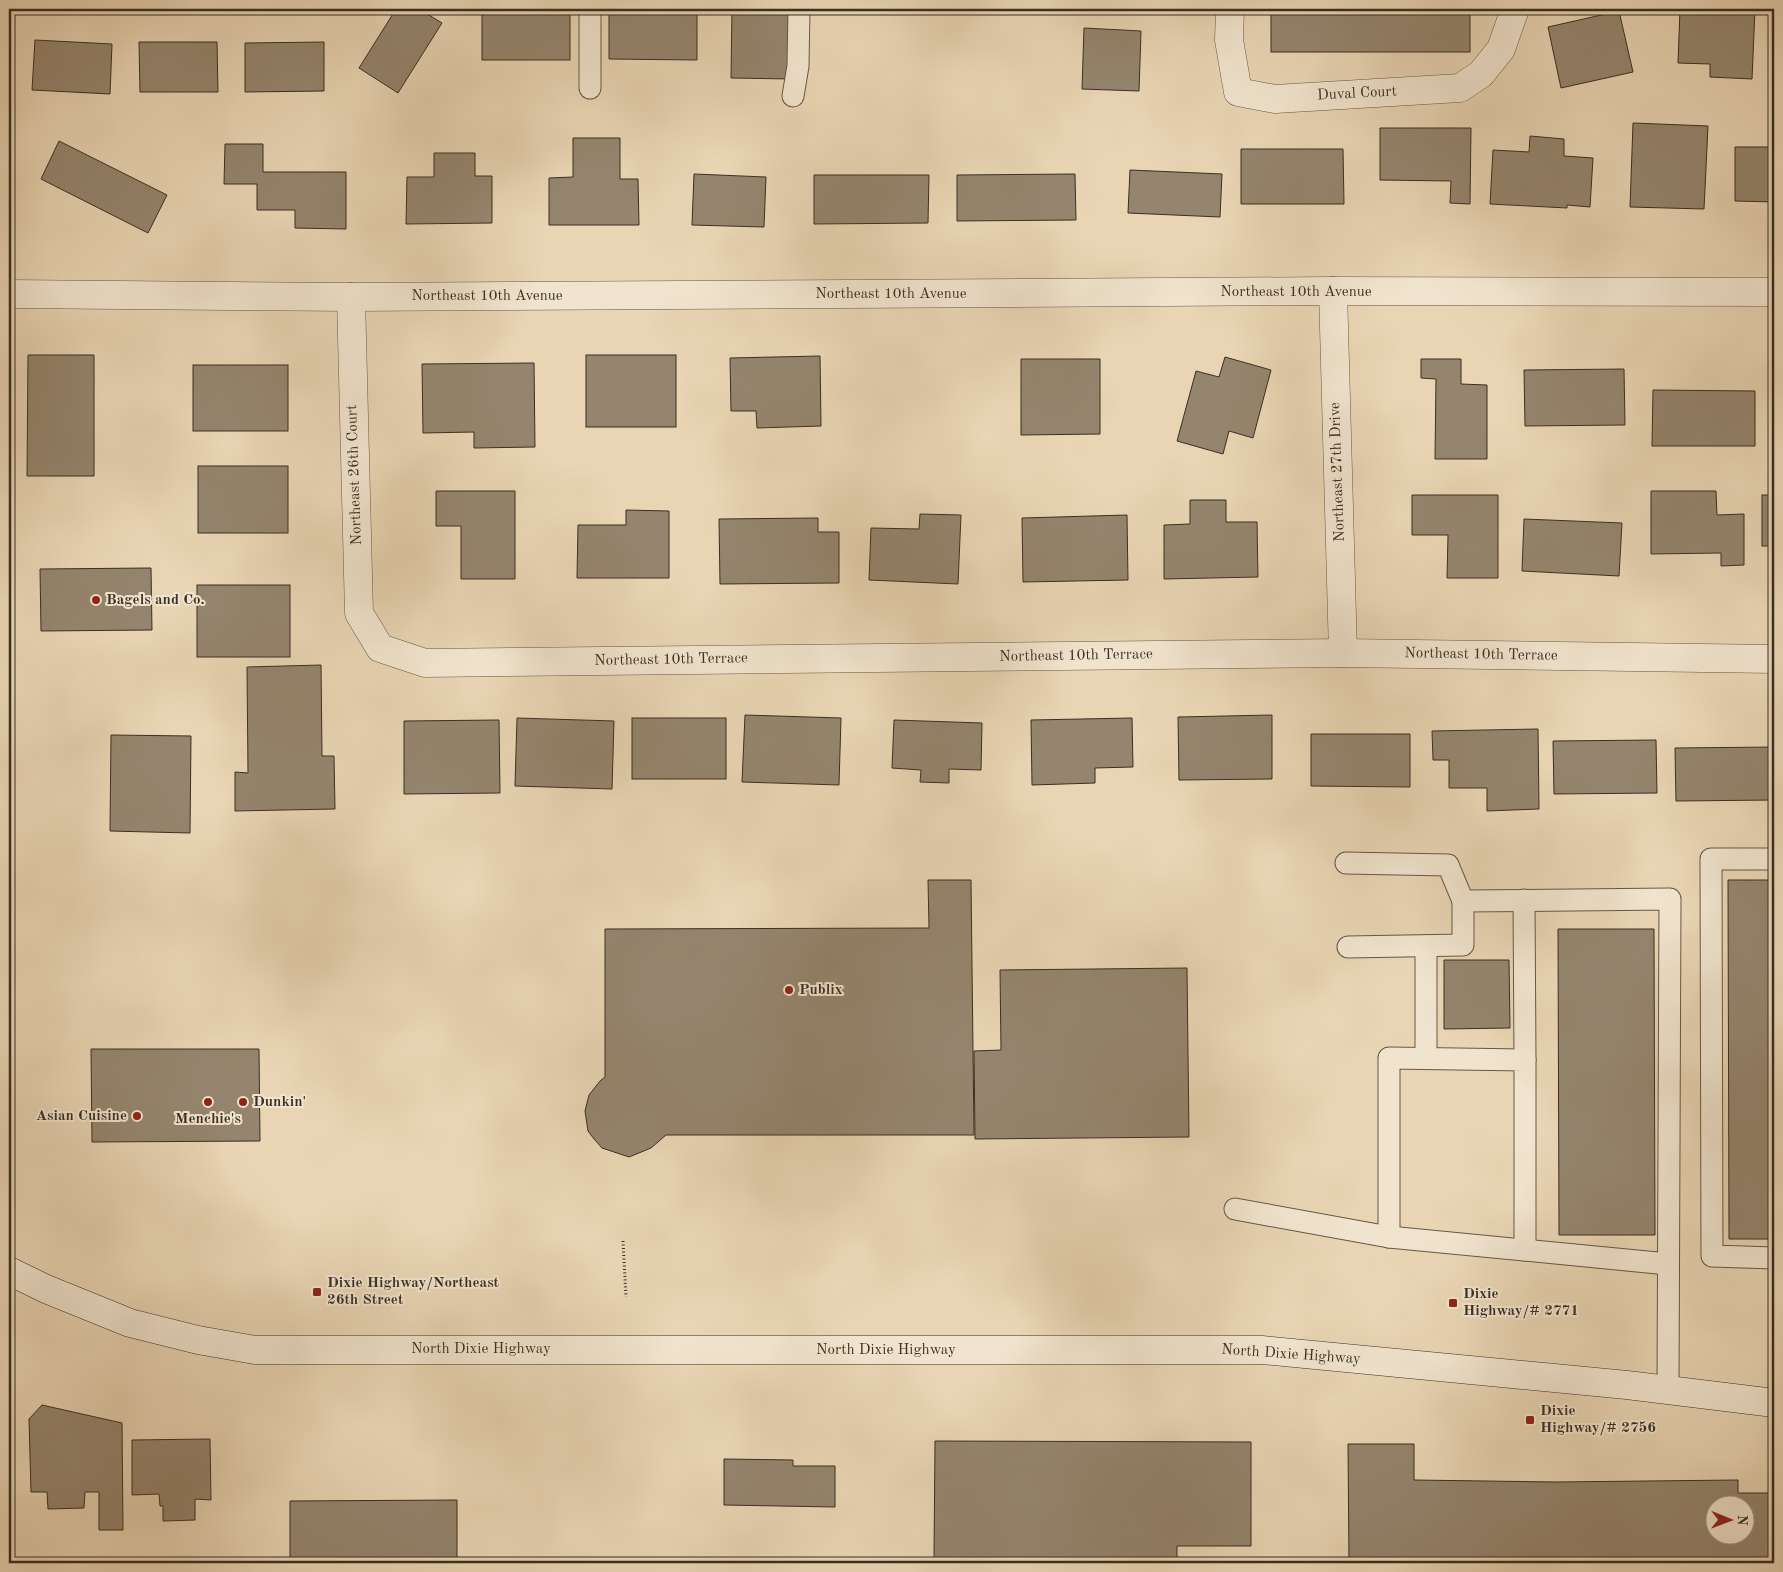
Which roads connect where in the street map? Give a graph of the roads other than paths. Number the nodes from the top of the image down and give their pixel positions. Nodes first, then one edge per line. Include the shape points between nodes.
1 (590, 9) edge
2 (799, 9) edge
3 (1230, 9) edge
4 (1515, 9) edge
5 (590, 88) dead end
6 (793, 96) dead end
7 (1333, 292) junction
8 (1774, 292) edge
9 (9, 294) edge
10 (350, 297) junction
11 (380, 648) joint
12 (1343, 653) junction
13 (1774, 659) edge
14 (1774, 859) edge
15 (1346, 863) dead end
16 (1524, 900) junction
17 (1463, 901) junction
18 (1426, 946) junction
19 (1348, 947) dead end
20 (1426, 1058) junction
21 (1525, 1060) junction
22 (1236, 1209) dead end
23 (1389, 1237) junction
24 (1525, 1250) junction
25 (1774, 1258) edge
26 (1668, 1264) junction
27 (9, 1271) edge
28 (1668, 1390) junction
29 (1774, 1403) edge

1 - 5 lane
2 - 6 lane via 798,66
3 - 4 street, Duval Court via 1229,40 1238,92 1275,99 1460,88 1481,74 1501,49
7 - 8 street, Northeast 10th Avenue
7 - 10 street, Northeast 10th Avenue
7 - 12 street, Northeast 27th Drive
9 - 10 street, Northeast 10th Avenue
10 - 11 street, Northeast 26th Court via 359,613
11 - 12 street, Northeast 10th Terrace via 425,663
12 - 13 street, Northeast 10th Terrace
14 - 25 lane via 1710,859 1712,1256
15 - 17 lane via 1448,865
16 - 17 lane
16 - 21 lane
16 - 26 lane via 1670,899
17 - 18 lane via 1463,946
18 - 19 lane
18 - 20 lane
20 - 21 lane
20 - 23 lane via 1388,1058
21 - 24 lane
22 - 23 lane
23 - 24 lane
24 - 26 lane
26 - 28 lane
27 - 28 street, North Dixie Highway via 130,1323 255,1350 1262,1350
28 - 29 street, North Dixie Highway

